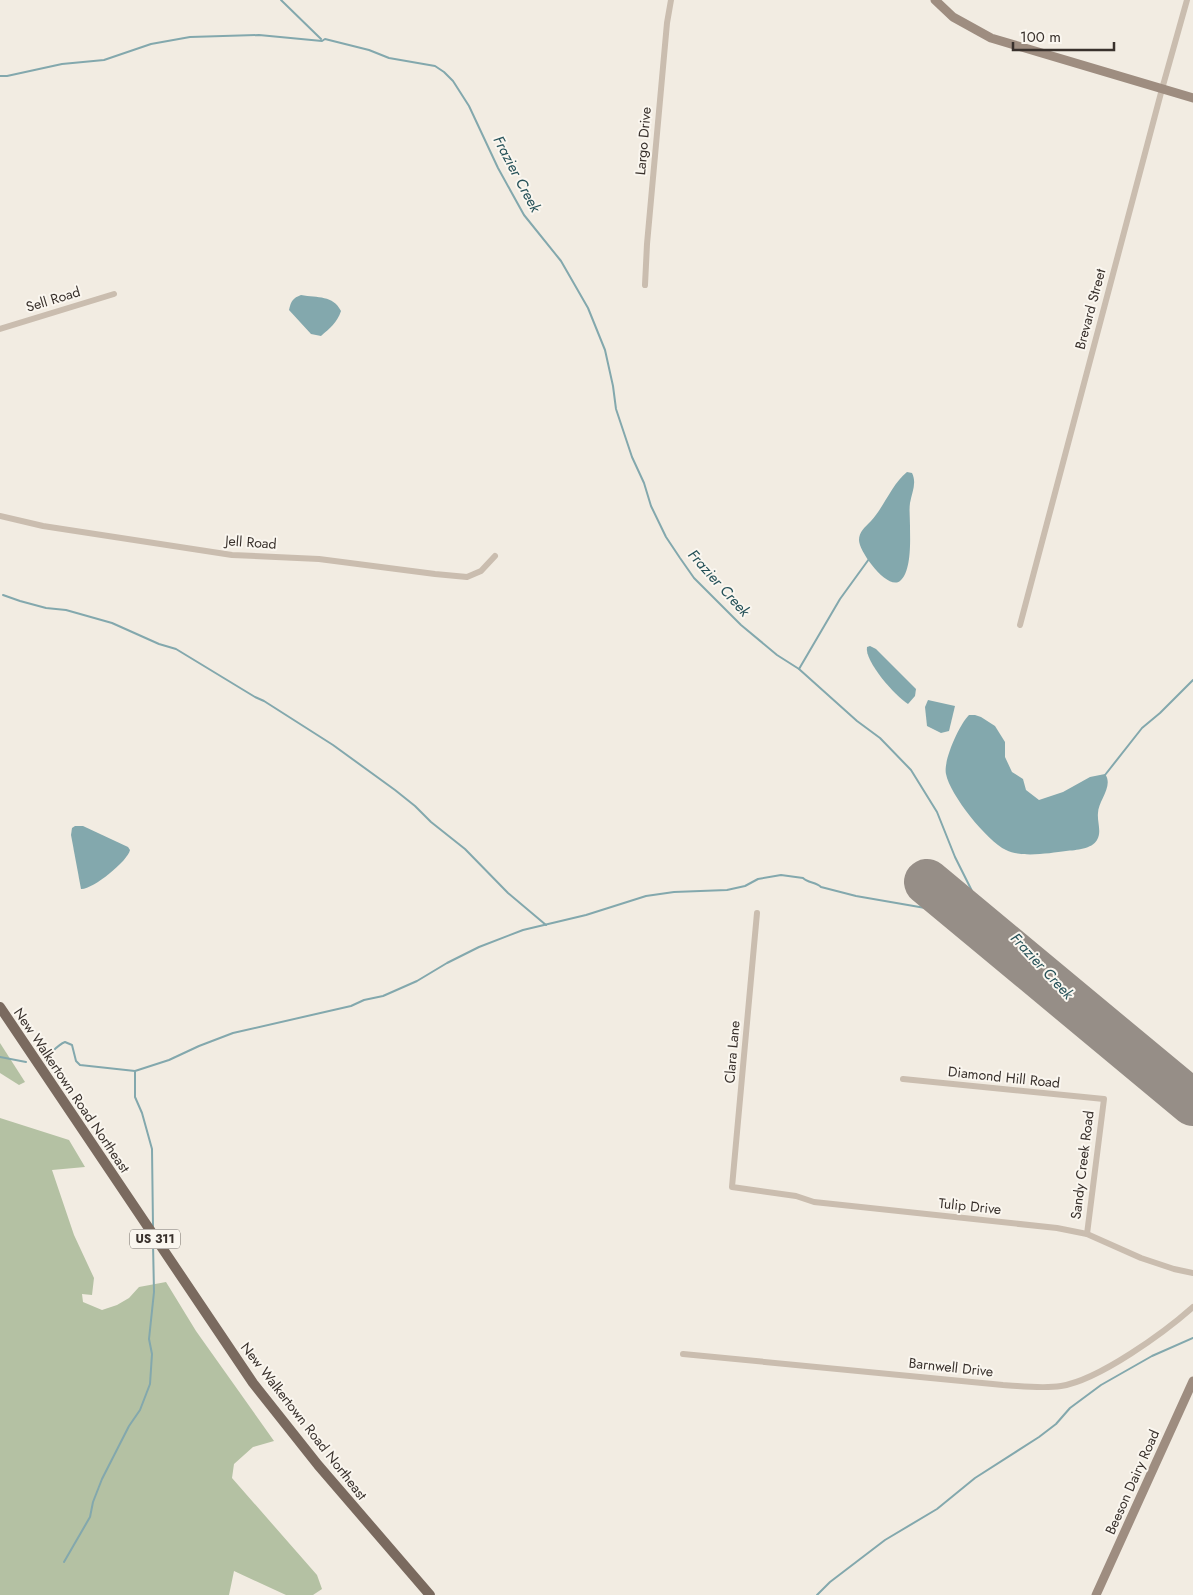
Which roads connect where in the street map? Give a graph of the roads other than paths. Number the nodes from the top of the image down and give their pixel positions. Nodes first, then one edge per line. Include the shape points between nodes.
1 (671, 0) edge
2 (935, 0) edge
3 (1187, 0) edge
4 (1162, 89) junction
5 (1193, 98) edge
6 (645, 285) dead end
7 (114, 294) dead end
8 (0, 329) edge
9 (0, 516) edge
10 (495, 556) dead end
11 (1020, 625) dead end
12 (757, 913) dead end
13 (0, 1006) edge
14 (903, 1079) dead end
15 (1104, 1099) joint
16 (738, 1188) joint
17 (1087, 1234) junction
18 (1193, 1273) edge
19 (1193, 1306) edge
20 (683, 1354) dead end
21 (1193, 1381) edge
22 (430, 1595) edge
23 (1096, 1595) edge

1 - 6 street, Largo Drive via 650,202
2 - 4 street via 953,17 991,38
3 - 4 street, Brevard Street
4 - 5 street
4 - 11 street, Brevard Street
7 - 8 street, Sell Road
9 - 10 street, Jell Road via 43,526 232,555 319,559 435,574 467,576 481,571
12 - 16 street, Clara Lane via 732,1187
13 - 22 main road, New Walkertown Road Northeast / US 311 via 253,1383 318,1465
14 - 15 street, Diamond Hill Road
15 - 17 street, Sandy Creek Road
16 - 17 street, Tulip Drive via 796,1196 814,1202
17 - 18 street, Tulip Drive via 1141,1258
19 - 20 street, Barnwell Drive via 1165,1330 1102,1370 1074,1383 1056,1386 1003,1385
21 - 23 street, Beeson Dairy Road

